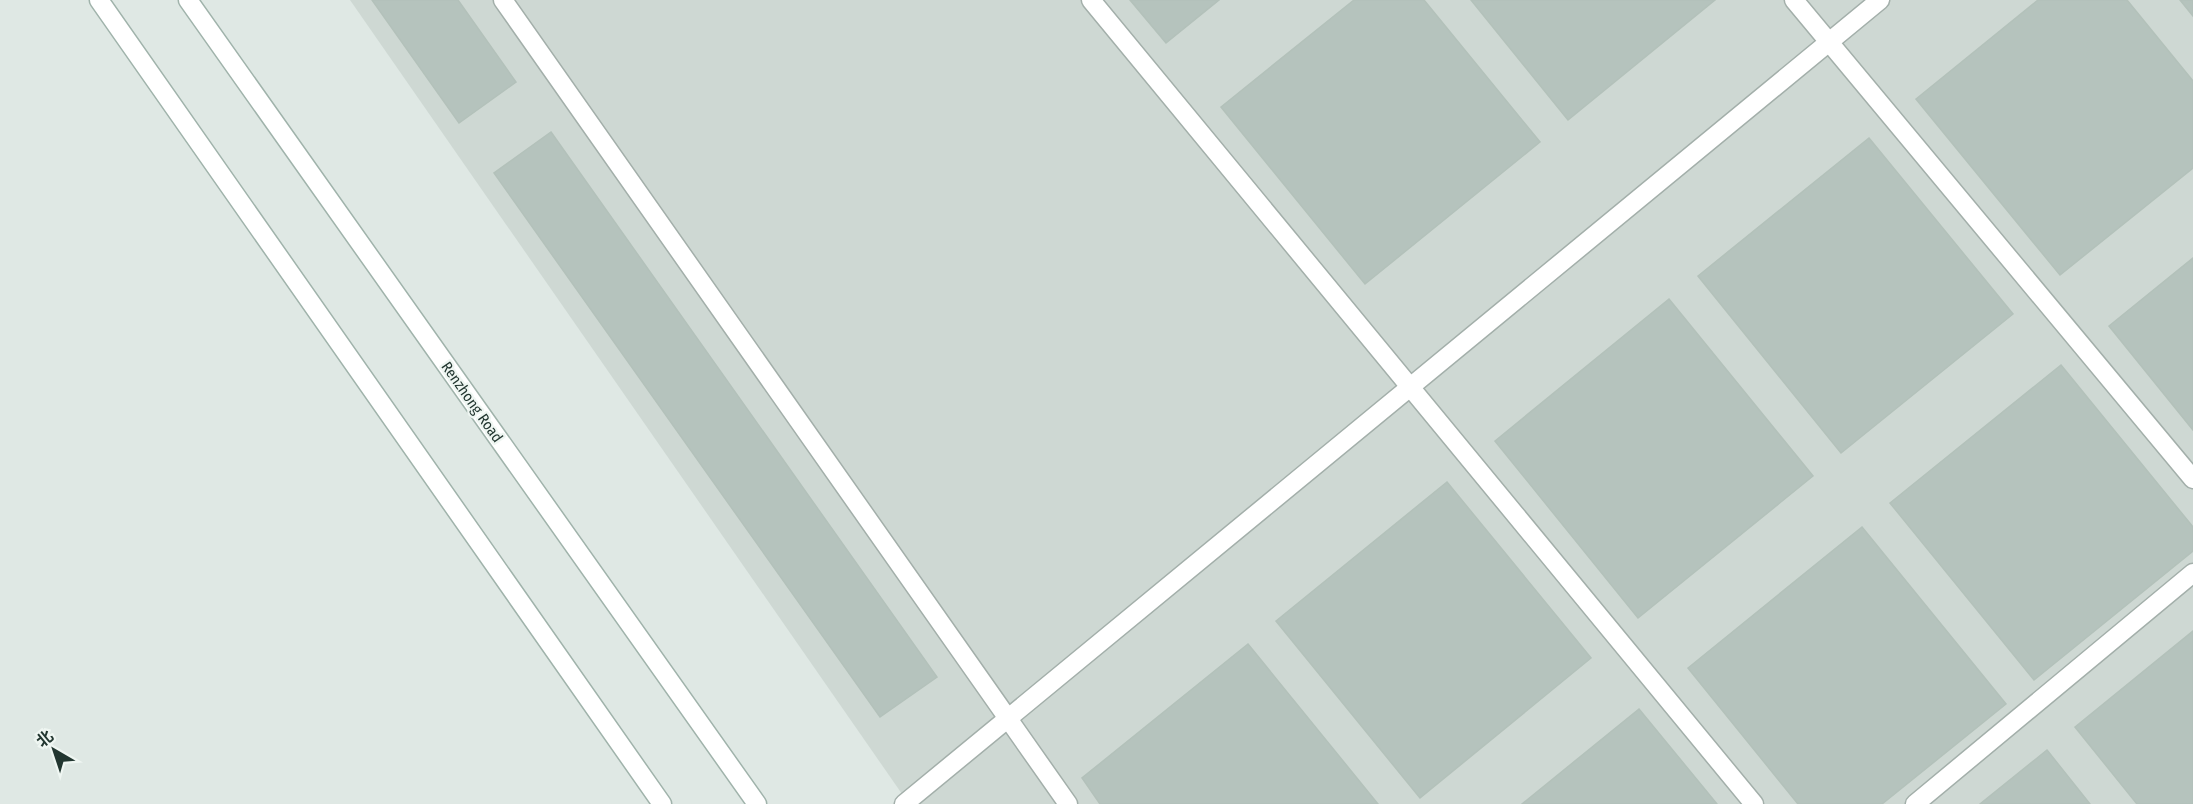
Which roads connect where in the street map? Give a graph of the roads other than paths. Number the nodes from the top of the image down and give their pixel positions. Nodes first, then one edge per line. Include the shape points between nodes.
1 (99, 0) edge
2 (188, 0) edge
3 (503, 0) edge
4 (1091, 0) edge
5 (1794, 0) edge
6 (1880, 0) edge
7 (1829, 42) junction
8 (1410, 386) junction
9 (2193, 479) edge
10 (2193, 573) edge
11 (1008, 718) junction
12 (662, 804) edge
13 (757, 804) edge
14 (903, 804) edge
15 (1068, 804) edge
16 (1754, 804) edge
17 (1915, 804) edge

1 - 12 main road
2 - 13 main road, Renzhong Road
3 - 11 main road
4 - 8 main road
5 - 7 main road
6 - 7 main road
7 - 8 main road
7 - 9 main road
8 - 11 main road
8 - 16 main road
10 - 17 main road
11 - 14 main road
11 - 15 main road

